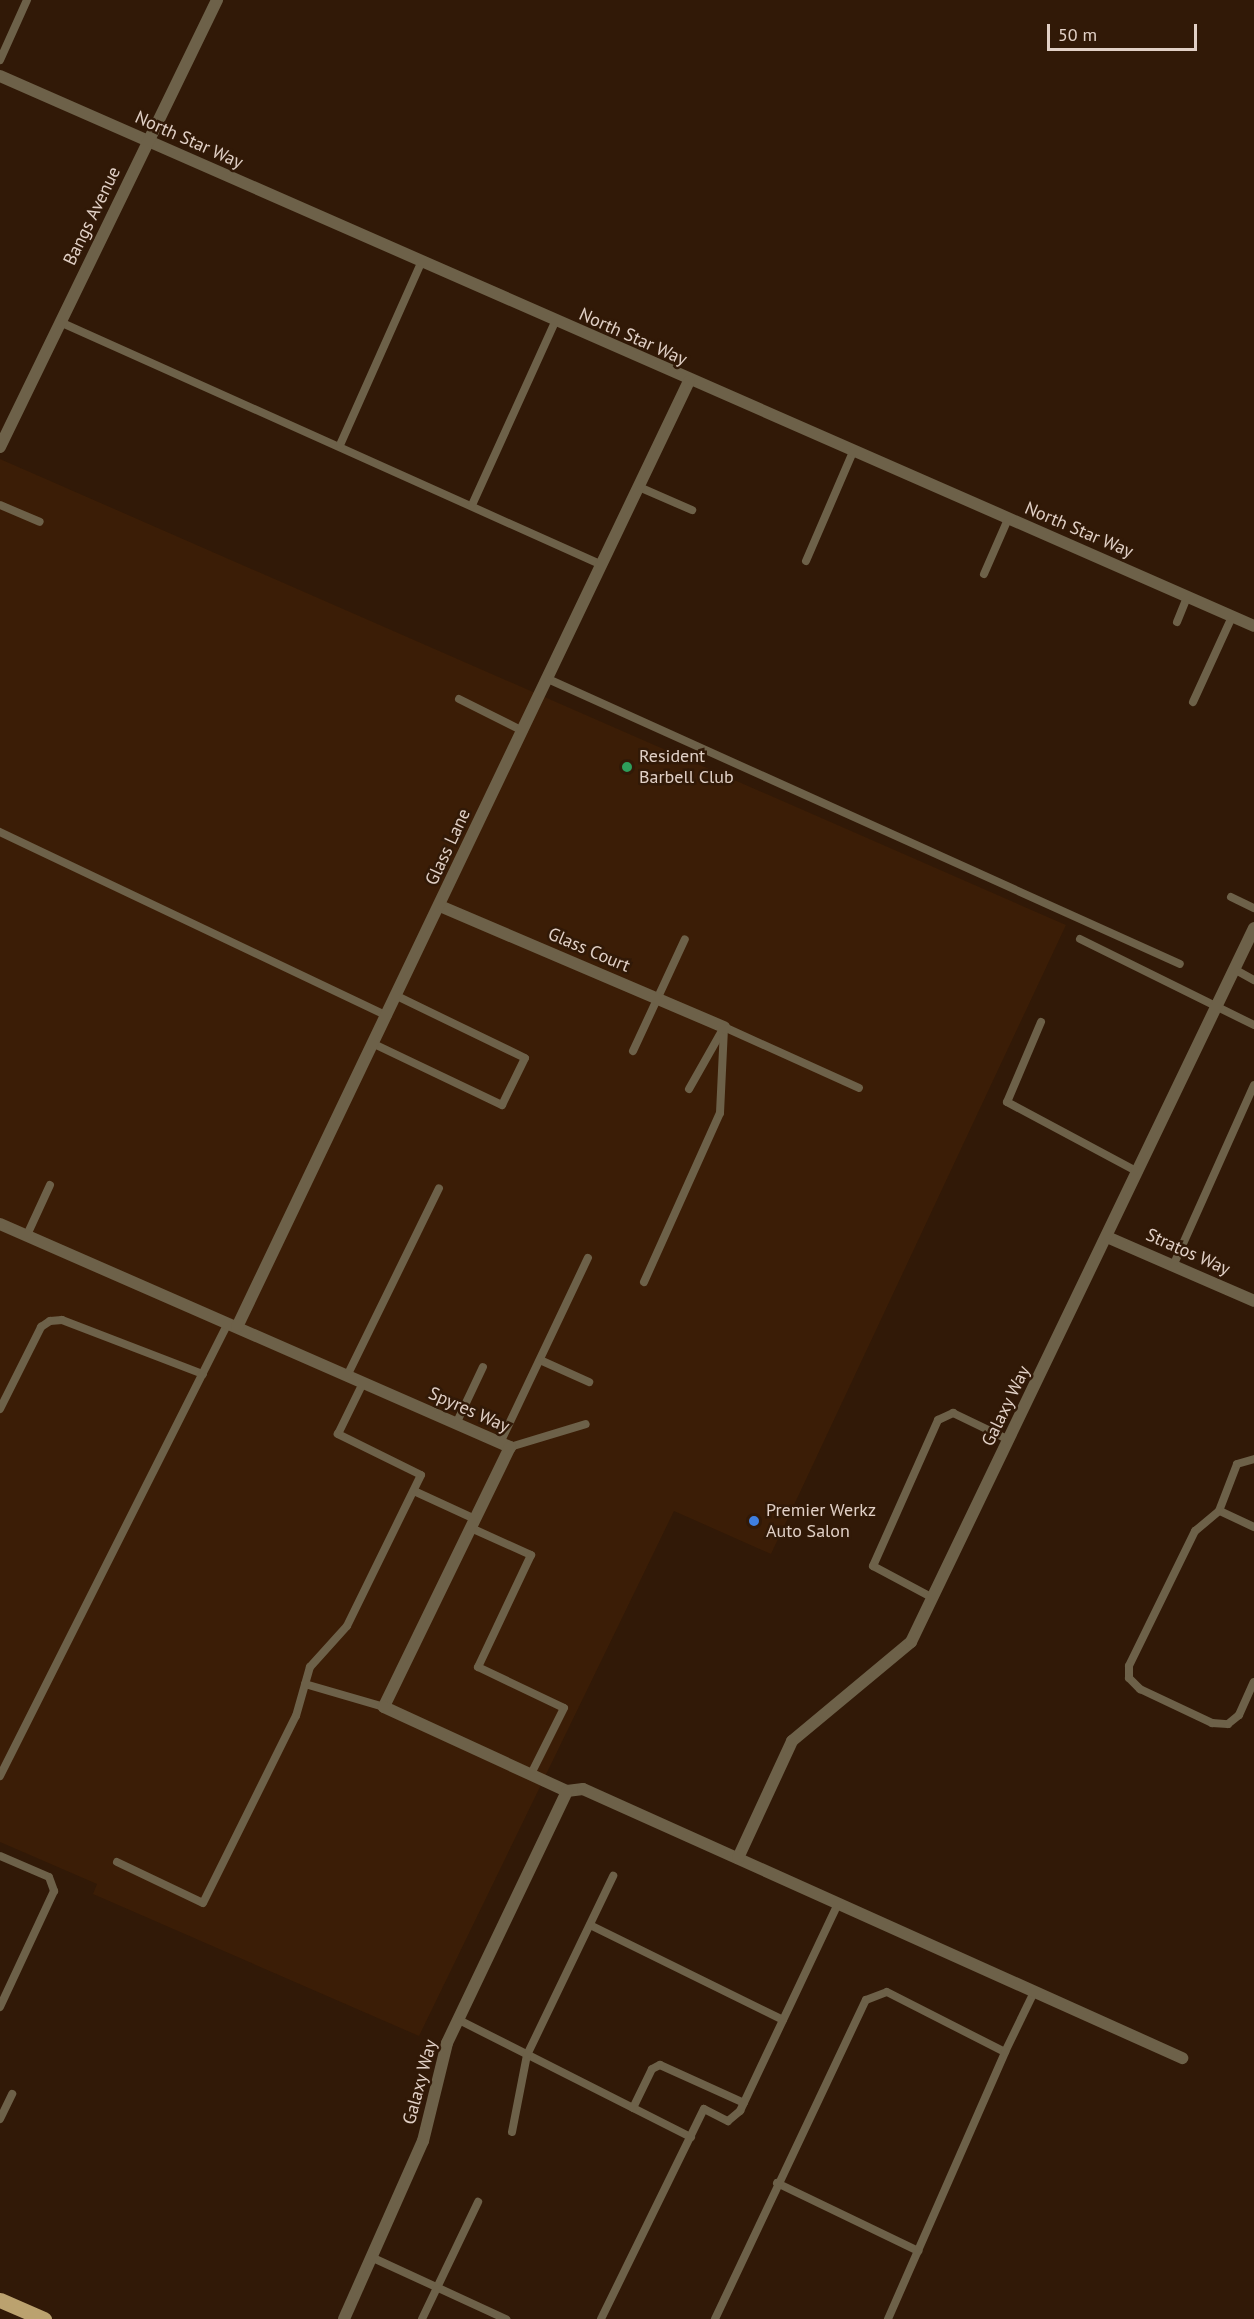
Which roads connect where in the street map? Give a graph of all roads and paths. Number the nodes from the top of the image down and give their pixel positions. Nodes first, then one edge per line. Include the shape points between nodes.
1 (27, 0) edge
2 (217, 0) edge
3 (0, 60) edge
4 (0, 76) edge
5 (148, 142) junction
6 (421, 262) junction
7 (60, 322) junction
8 (555, 322) junction
9 (689, 381) junction
10 (340, 445) junction
11 (0, 447) edge
12 (853, 452) junction
13 (639, 487) junction
14 (0, 505) edge
15 (472, 505) junction
16 (692, 510) dead end
17 (1008, 519) junction
18 (40, 522) dead end
19 (806, 561) dead end
20 (602, 565) junction
21 (984, 574) dead end
22 (1187, 597) junction
23 (1232, 616) junction
24 (1177, 622) dead end
25 (1254, 626) edge
26 (548, 679) junction
27 (459, 699) dead end
28 (1193, 702) dead end
29 (523, 731) junction
30 (0, 832) edge
31 (1231, 897) dead end
32 (440, 906) junction
33 (1254, 908) edge
34 (1254, 928) edge
35 (686, 939) dead end
36 (1080, 939) dead end
37 (1180, 964) dead end
38 (1234, 969) junction
39 (1254, 980) edge
40 (397, 996) junction
41 (658, 999) junction
42 (1217, 1006) junction
43 (387, 1016) junction
44 (1041, 1023) dead end
45 (1254, 1025) edge
46 (724, 1027) junction
47 (374, 1044) junction
48 (633, 1050) dead end
49 (1254, 1085) edge
50 (859, 1088) dead end
51 (689, 1089) dead end
52 (1138, 1172) junction
53 (50, 1185) dead end
54 (439, 1188) dead end
55 (0, 1224) edge
56 (27, 1235) junction
57 (1107, 1237) junction
58 (588, 1258) dead end
59 (1173, 1266) junction
60 (644, 1282) dead end
61 (1254, 1301) edge
62 (233, 1325) junction
63 (540, 1360) junction
64 (483, 1367) dead end
65 (203, 1374) junction
66 (347, 1376) junction
67 (589, 1382) dead end
68 (363, 1383) junction
69 (0, 1409) edge
70 (456, 1424) junction
71 (586, 1424) dead end
72 (1009, 1440) junction
73 (505, 1445) junction
74 (1254, 1459) edge
75 (414, 1491) junction
76 (1219, 1511) junction
77 (473, 1524) junction
78 (1254, 1527) edge
79 (933, 1598) junction
80 (1254, 1682) edge
81 (305, 1684) junction
82 (384, 1707) junction
83 (531, 1774) junction
84 (0, 1776) edge
85 (567, 1791) junction
86 (0, 1856) edge
87 (738, 1858) junction
88 (117, 1862) dead end
89 (613, 1876) dead end
90 (838, 1904) junction
91 (590, 1925) junction
92 (1034, 1992) junction
93 (0, 2007) edge
94 (459, 2020) junction
95 (783, 2020) junction
96 (1005, 2052) junction
97 (527, 2055) junction
98 (1182, 2058) dead end
99 (12, 2094) dead end
100 (744, 2103) junction
101 (633, 2108) junction
102 (0, 2119) edge
103 (512, 2132) dead end
104 (691, 2137) junction
105 (777, 2183) junction
106 (478, 2202) dead end
107 (918, 2251) junction
108 (372, 2257) junction
109 (437, 2286) junction
110 (0, 2300) edge
111 (44, 2319) edge
112 (344, 2319) edge
113 (422, 2319) edge
114 (506, 2319) edge
115 (601, 2319) edge
116 (715, 2319) edge
117 (888, 2319) edge

1 - 3 lane
2 - 5 street, Bangs Avenue
4 - 5 street, North Star Way
5 - 6 street, North Star Way
5 - 7 street, Bangs Avenue
6 - 8 street, North Star Way
6 - 10 lane
7 - 10 lane
7 - 11 street, Bangs Avenue
8 - 9 street, North Star Way
8 - 15 lane
9 - 12 street, North Star Way
9 - 13 street, Glass Lane
10 - 15 lane
12 - 17 street, North Star Way
12 - 19 lane
13 - 16 lane
13 - 20 street, Glass Lane
14 - 18 lane
15 - 20 lane
17 - 21 lane
17 - 22 street, North Star Way
20 - 26 street, Glass Lane
22 - 23 street, North Star Way
22 - 24 lane
23 - 25 street, North Star Way
23 - 28 lane
26 - 29 street, Glass Lane
26 - 37 lane
27 - 29 lane
29 - 32 street, Glass Lane
30 - 43 lane
31 - 33 lane
32 - 40 street, Glass Lane
32 - 41 street, Glass Court
34 - 38 street, Galaxy Way
35 - 41 lane
36 - 42 lane
38 - 39 lane
38 - 42 street, Galaxy Way
40 - 43 street, Glass Lane
40 - 47 lane via 525,1058 502,1105
41 - 46 street, Glass Court
41 - 48 lane
42 - 45 lane
42 - 52 street, Galaxy Way
43 - 47 street, Glass Lane
44 - 52 lane via 1007,1102
46 - 50 lane
46 - 51 lane
46 - 60 lane via 720,1113
47 - 62 street, Glass Lane
49 - 59 lane
52 - 57 street, Galaxy Way
53 - 56 lane
54 - 66 lane
55 - 56 street, Spyres Way
56 - 62 street, Spyres Way
57 - 59 street, Stratos Way
57 - 72 street, Galaxy Way
58 - 63 lane
59 - 61 street, Stratos Way
62 - 65 lane
62 - 66 street, Spyres Way
63 - 67 lane
63 - 73 lane
64 - 70 lane
65 - 69 lane via 63,1320 50,1321 41,1328
65 - 84 lane
66 - 68 street, Spyres Way
68 - 70 street, Spyres Way
68 - 75 lane via 338,1434 421,1475
70 - 73 street, Spyres Way
71 - 73 lane
72 - 79 street, Galaxy Way
72 - 79 lane via 953,1413 938,1420 873,1566
73 - 77 street, Spyres Way
74 - 76 lane via 1244,1458 1237,1464
75 - 77 lane
75 - 81 lane via 347,1626 322,1650
76 - 78 lane
76 - 80 lane via 1195,1531 1129,1666 1129,1678 1140,1689 1220,1724 1239,1715
77 - 82 street, Spyres Way
77 - 83 lane via 531,1555 478,1667 564,1708
79 - 87 street, Galaxy Way via 911,1642 792,1742
81 - 82 lane
81 - 88 lane via 296,1716 202,1903
82 - 83 street
83 - 85 street
85 - 87 street via 582,1789
85 - 94 street, Galaxy Way
86 - 93 lane via 49,1877 54,1891
87 - 90 street
89 - 91 lane
90 - 92 street
90 - 95 lane
91 - 95 lane
91 - 97 lane
92 - 96 lane
92 - 98 street
94 - 97 lane
94 - 108 street, Galaxy Way via 447,2043 423,2141
95 - 100 lane
96 - 105 lane via 887,1992 866,2000
96 - 107 lane
97 - 101 lane
97 - 103 lane
99 - 102 lane
100 - 101 lane via 660,2066 652,2069
100 - 104 lane via 728,2121 704,2109
101 - 104 lane
104 - 115 lane
105 - 107 lane
105 - 116 lane
106 - 109 lane
107 - 117 lane
108 - 109 lane
108 - 112 street, Galaxy Way
109 - 113 lane
109 - 114 lane
110 - 111 main road

